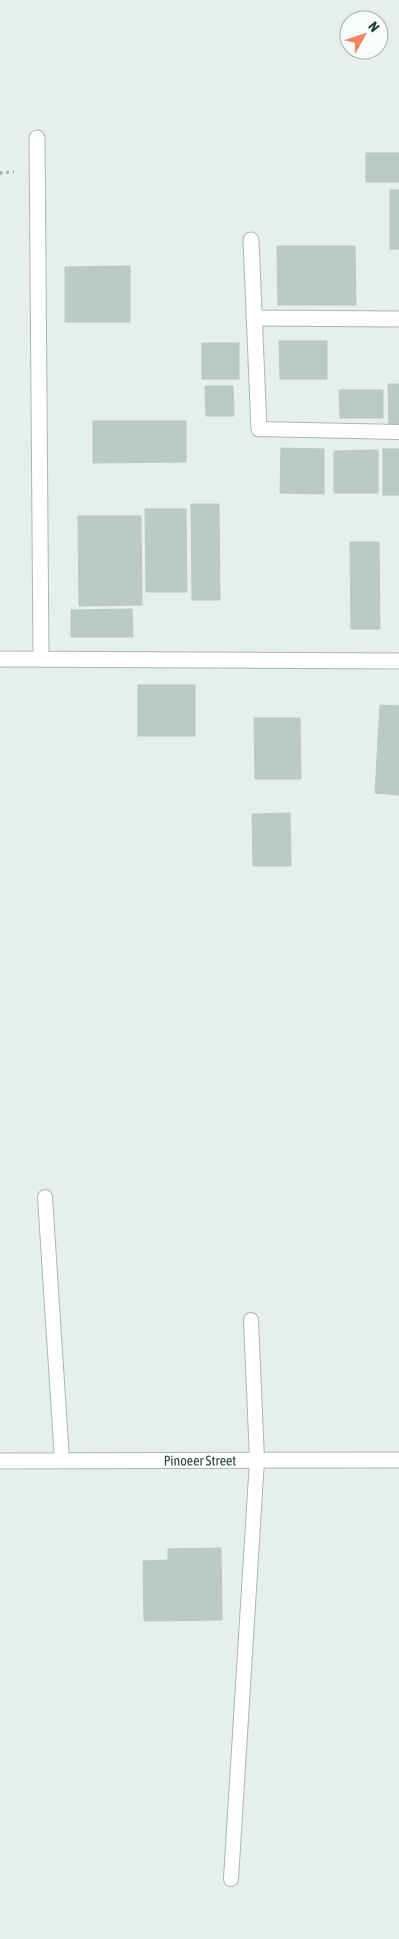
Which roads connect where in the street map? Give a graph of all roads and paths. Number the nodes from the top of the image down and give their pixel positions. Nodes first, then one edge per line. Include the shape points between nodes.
1 (37, 138) dead end
2 (250, 240) dead end
3 (254, 318) junction
4 (399, 319) edge
5 (259, 429) joint
6 (399, 432) edge
7 (0, 658) edge
8 (41, 658) junction
9 (399, 661) edge
10 (44, 1197) dead end
11 (251, 1320) dead end
12 (0, 1460) edge
13 (62, 1460) junction
14 (257, 1460) junction
15 (399, 1460) edge
16 (231, 1879) dead end

1 - 8 street
2 - 3 street
3 - 4 street
3 - 5 street
5 - 6 lane
7 - 8 street
8 - 9 street
10 - 13 lane
11 - 14 lane
12 - 13 street, Pinoeer Street
13 - 14 street, Pinoeer Street
14 - 15 street, Pinoeer Street
14 - 16 lane

